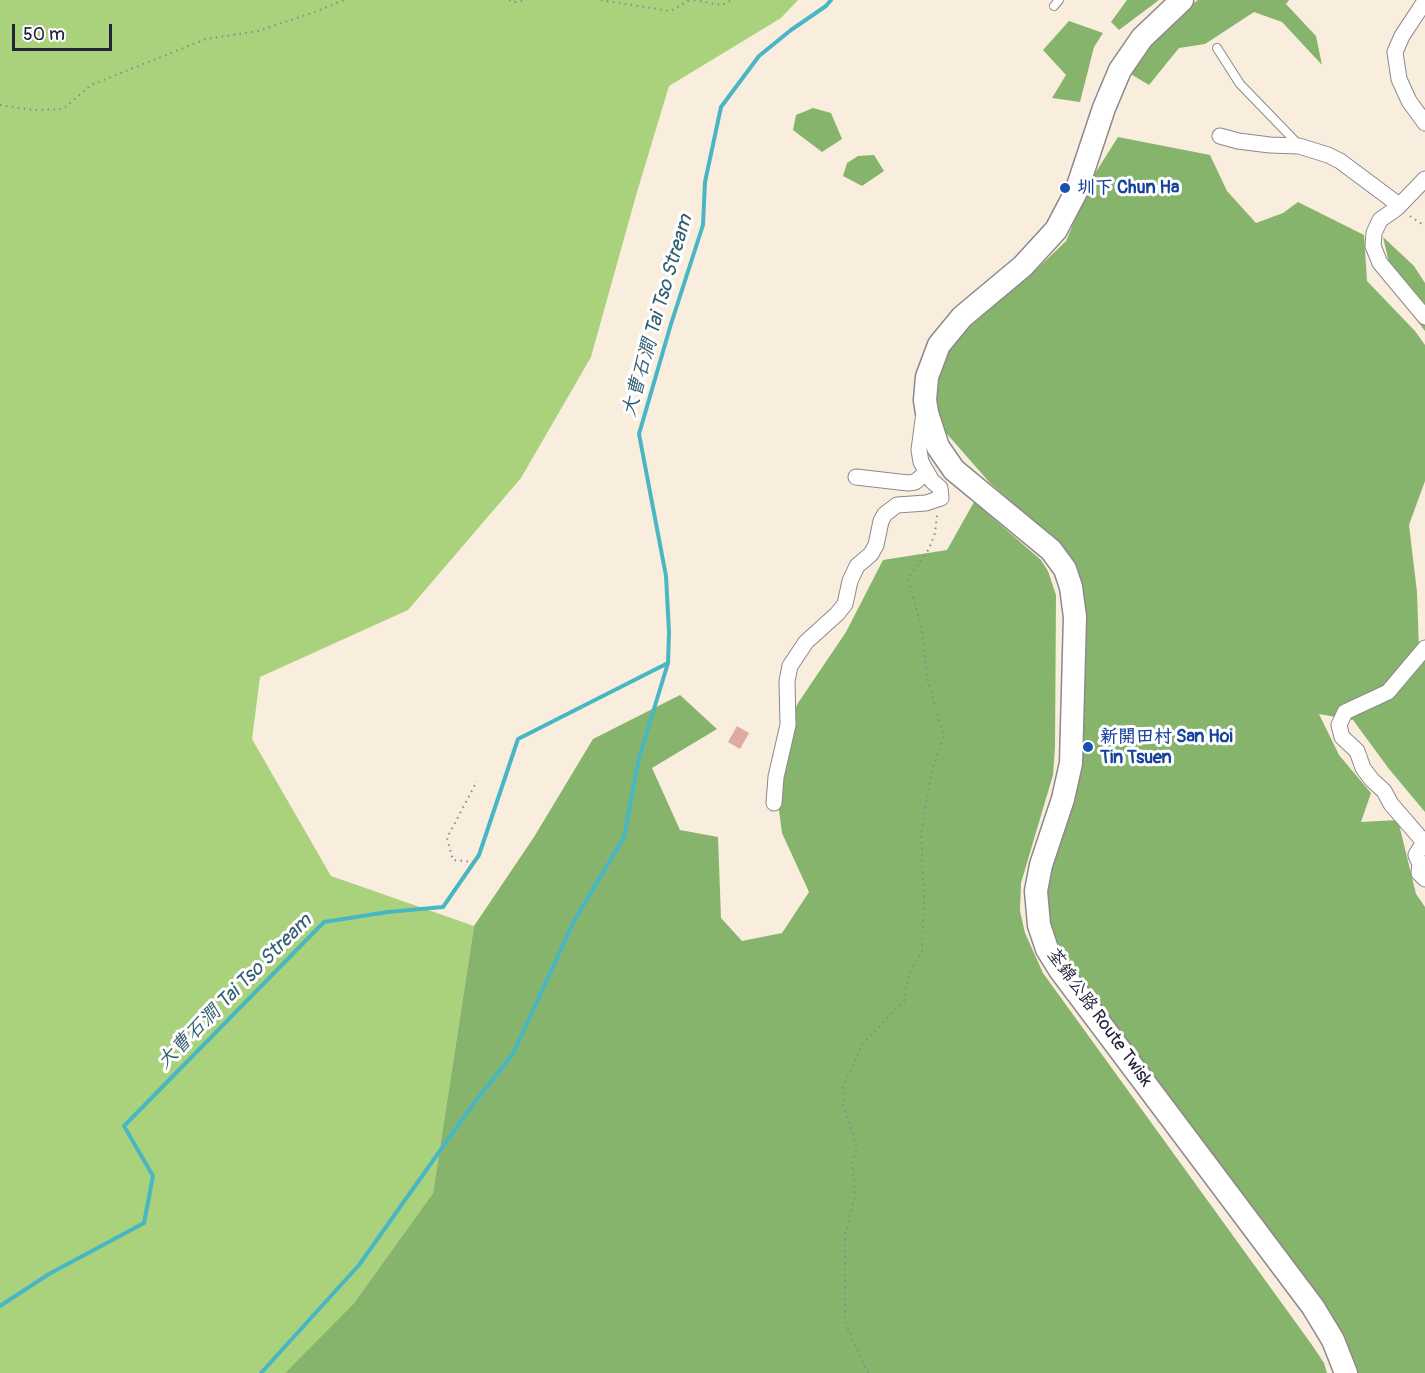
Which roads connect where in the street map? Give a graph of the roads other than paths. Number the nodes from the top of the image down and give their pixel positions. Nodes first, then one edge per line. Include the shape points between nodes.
1 (1182, 0) edge
2 (1425, 1) edge
3 (1217, 48) dead end
4 (1425, 123) edge
5 (1220, 136) dead end
6 (1299, 146) junction
7 (1425, 179) edge
8 (1398, 207) junction
9 (1425, 317) edge
10 (925, 400) junction
11 (927, 472) junction
12 (856, 477) dead end
13 (1425, 648) edge
14 (774, 803) dead end
15 (1425, 879) edge
16 (1346, 1373) edge

1 - 10 main road, 荃錦公路 Route Twisk via 1142,38 1120,70 1076,192 1059,225 1036,254 962,316 946,335 930,367
2 - 4 street via 1395,52 1399,79
3 - 6 lane via 1240,84
5 - 6 street
6 - 8 street via 1340,161
7 - 8 street
8 - 9 street via 1380,220 1374,246 1380,263
10 - 11 street via 919,450
10 - 16 main road, 荃錦公路 Route Twisk via 933,436 945,459 965,481 1051,550 1065,569 1071,586 1075,617 1071,763 1036,891 1039,925 1047,949 1313,1307 1333,1340
11 - 12 street via 909,483
11 - 14 street via 940,488 941,498 897,505 885,514 876,545 857,566 845,604 806,642 790,666 788,725
13 - 15 street via 1388,692 1345,712 1339,725 1342,737 1357,751 1363,768 1424,843 1416,855 1419,873

